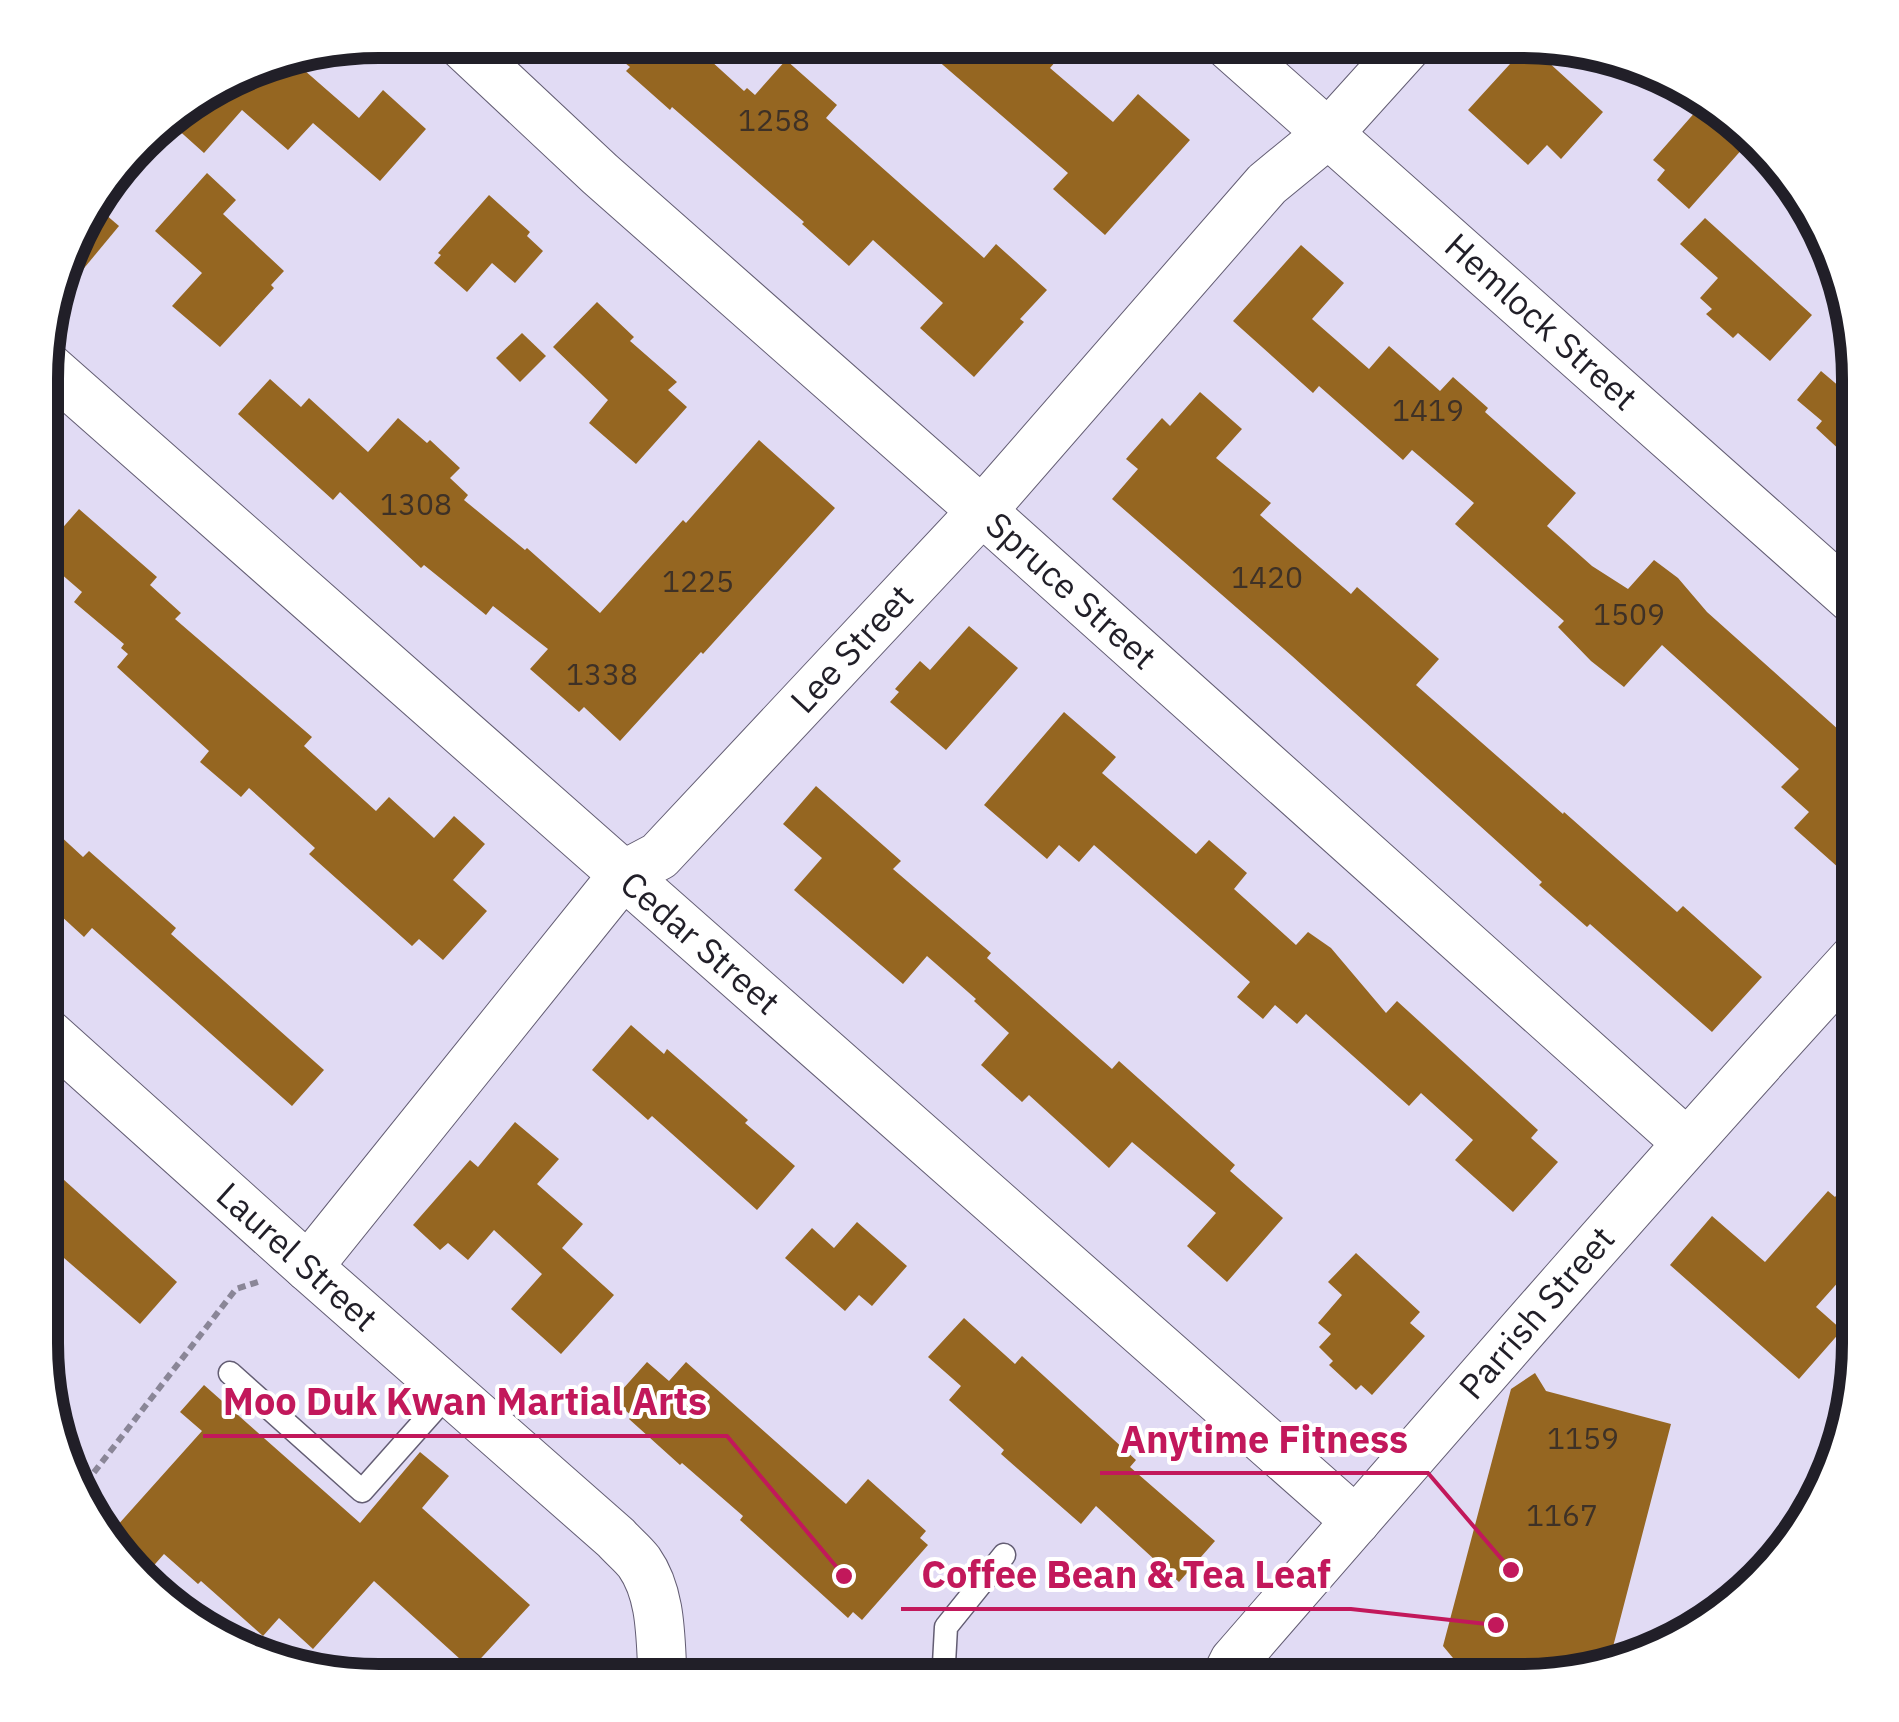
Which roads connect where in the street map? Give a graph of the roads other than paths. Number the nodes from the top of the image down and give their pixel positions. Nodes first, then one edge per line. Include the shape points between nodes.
1 (476, 58) edge
2 (1244, 58) edge
3 (1397, 58) edge
4 (1328, 134) junction
5 (58, 376) edge
6 (982, 510) junction
7 (1841, 589) edge
8 (622, 875) junction
9 (1841, 973) edge
10 (58, 1042) edge
11 (1686, 1142) junction
12 (308, 1267) junction
13 (230, 1374) dead end
14 (450, 1392) junction
15 (1356, 1520) junction
16 (1004, 1556) dead end
17 (662, 1664) edge
18 (945, 1664) edge
19 (1232, 1664) edge

1 - 6 street, Spruce Street
2 - 4 street, Hemlock Street
3 - 4 street, Lee Street
4 - 6 street, Lee Street via 1267,184
4 - 7 street, Hemlock Street
5 - 8 street, Cedar Street
6 - 8 street, Lee Street via 659,856
6 - 11 street, Spruce Street
8 - 12 street, Lee Street
8 - 15 street, Cedar Street
9 - 11 street, Parrish Street
10 - 12 street, Laurel Street
11 - 15 street, Parrish Street
12 - 14 street, Laurel Street
13 - 14 lane via 362,1491
14 - 17 street, Laurel Street via 639,1562 652,1588
15 - 19 street, Parrish Street
16 - 18 lane via 946,1627

